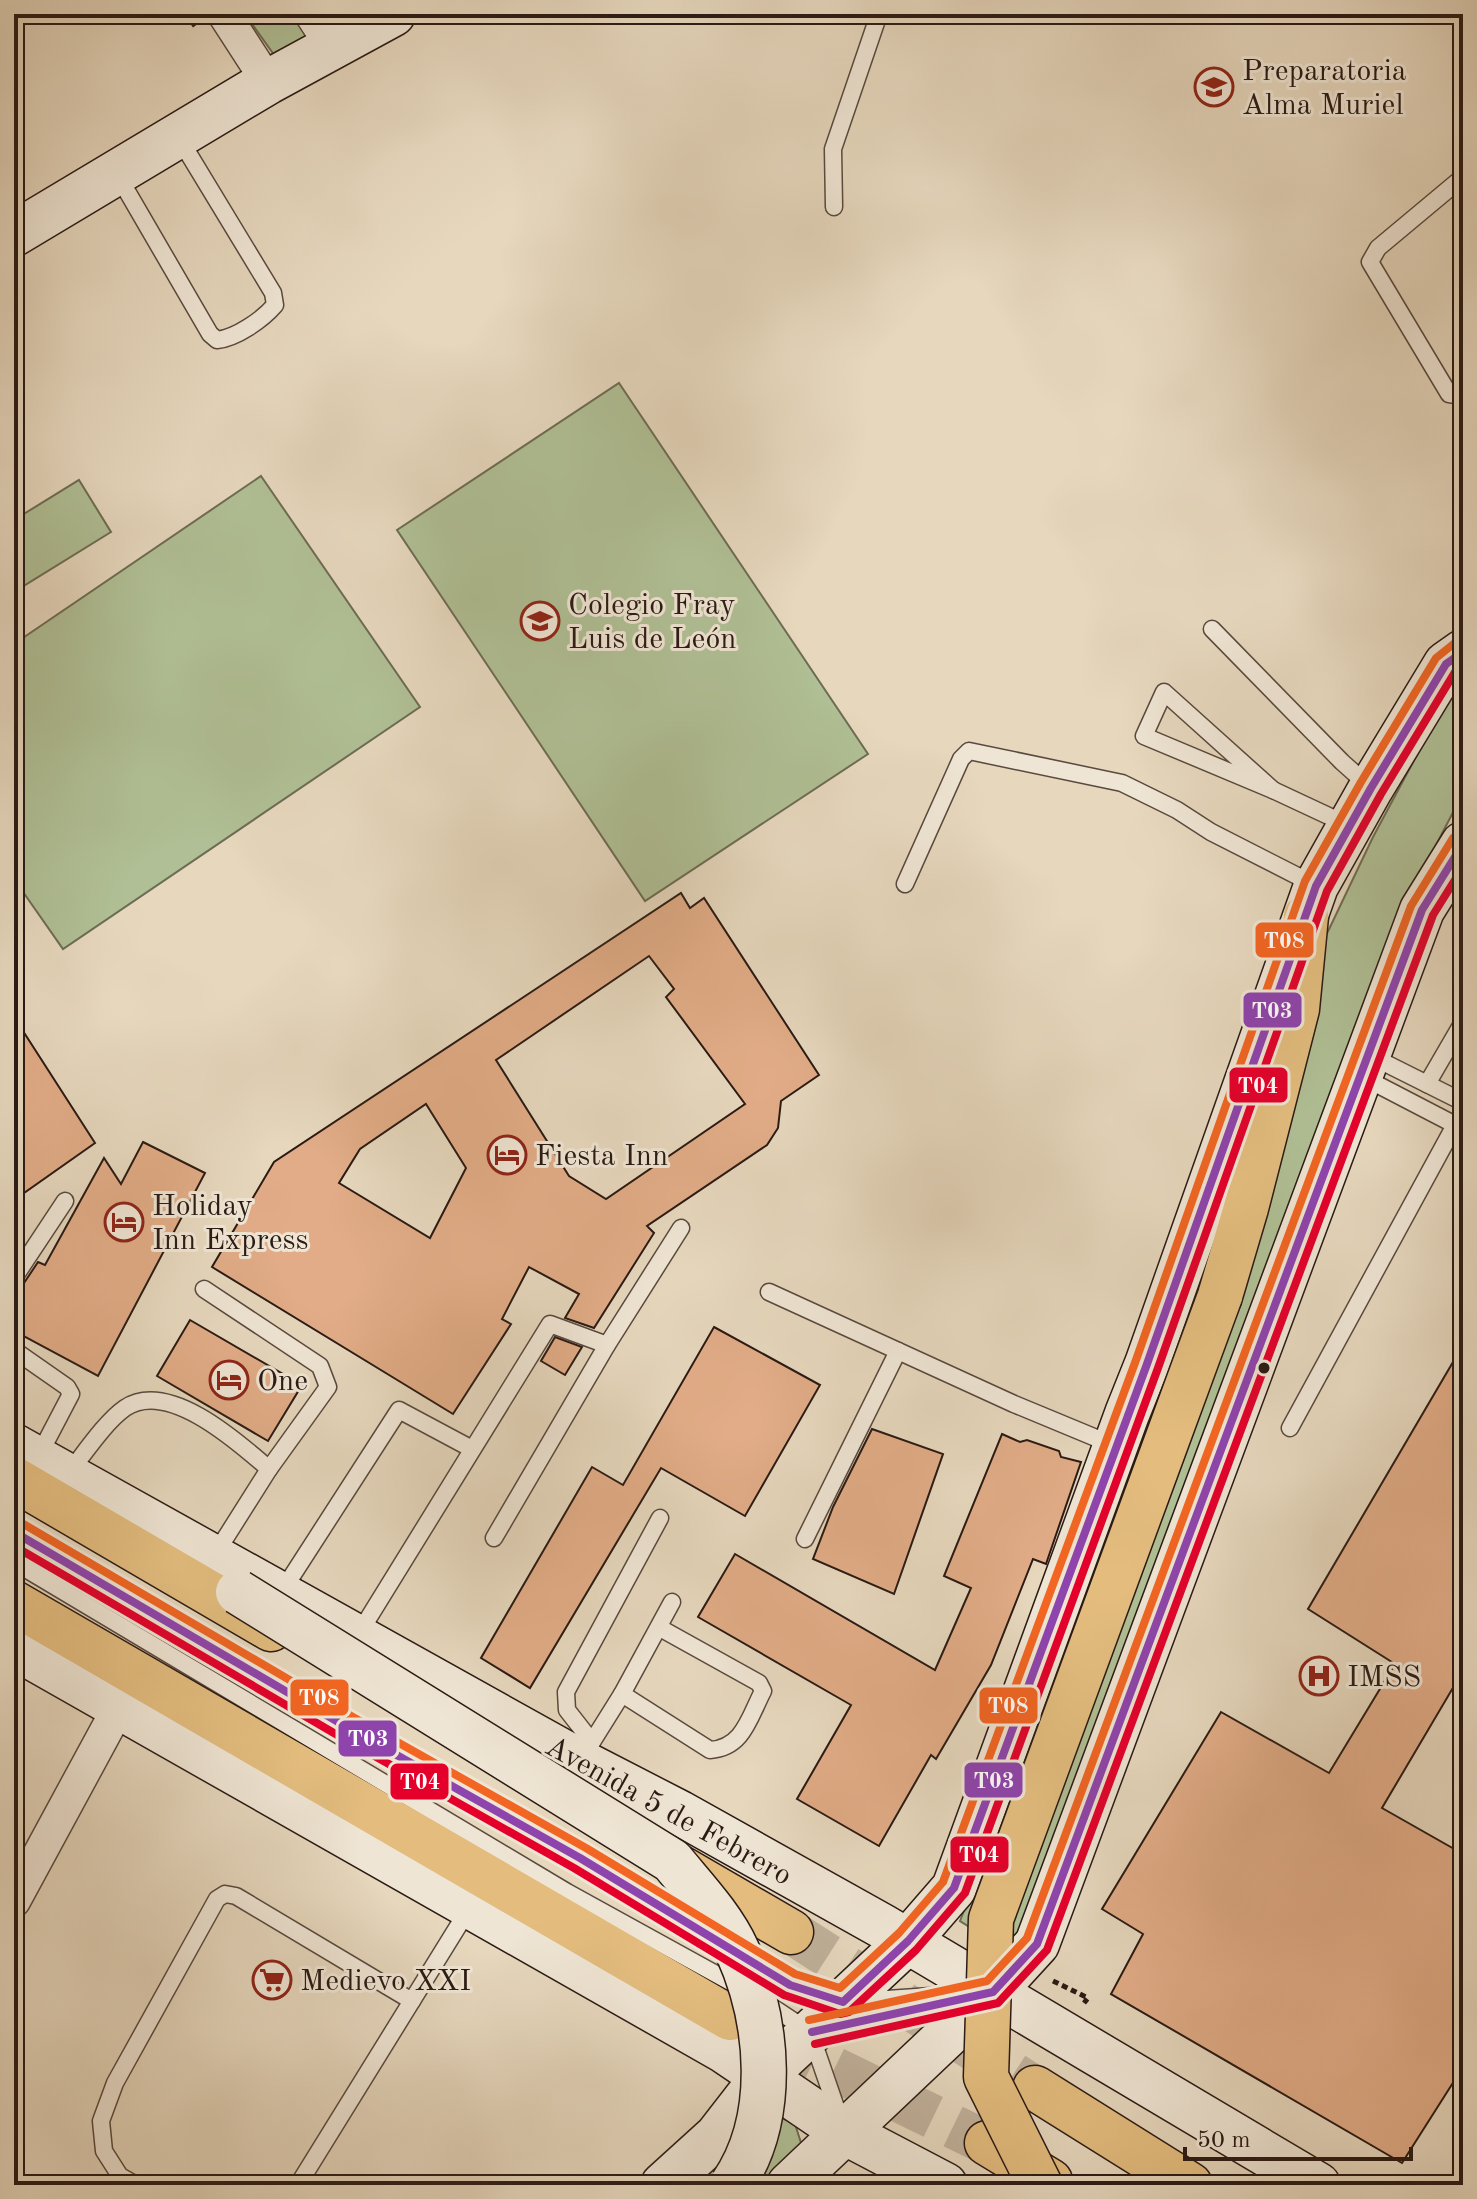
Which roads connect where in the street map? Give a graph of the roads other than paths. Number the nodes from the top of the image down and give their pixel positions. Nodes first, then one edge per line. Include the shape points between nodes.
1 (224, 14) edge
2 (393, 14) edge
3 (879, 14) edge
4 (322, 31) edge
5 (268, 82) junction
6 (178, 136) junction
7 (117, 173) junction
8 (1463, 177) edge
9 (834, 207) dead end
10 (14, 234) edge
11 (1463, 396) edge
12 (1212, 629) dead end
13 (1463, 652) edge
14 (1371, 788) junction
15 (1273, 790) junction
16 (1351, 827) junction
17 (1463, 844) edge
18 (905, 884) dead end
19 (1311, 901) junction
20 (1463, 1022) edge
21 (1363, 1065) junction
22 (1427, 1084) junction
23 (1463, 1102) edge
24 (1459, 1127) edge
25 (65, 1201) dead end
26 (681, 1228) dead end
27 (14, 1278) edge
28 (204, 1289) dead end
29 (769, 1292) dead end
30 (607, 1345) junction
31 (14, 1350) edge
32 (898, 1351) junction
33 (1147, 1364) junction
34 (1249, 1370) junction
35 (1290, 1428) dead end
36 (1115, 1446) junction
37 (472, 1449) junction
38 (43, 1469) edge
39 (269, 1469) junction
40 (660, 1518) dead end
41 (14, 1532) edge
42 (494, 1538) dead end
43 (805, 1539) dead end
44 (213, 1557) junction
45 (14, 1562) edge
46 (260, 1594) junction
47 (672, 1602) dead end
48 (14, 1603) edge
49 (660, 1628) junction
50 (357, 1637) junction
51 (14, 1647) edge
52 (622, 1694) junction
53 (119, 1707) junction
54 (586, 1752) junction
55 (14, 1901) edge
56 (470, 1906) junction
57 (791, 1932) tunnel mouth
58 (908, 1941) junction
59 (993, 1992) junction
60 (412, 2001) junction
61 (843, 2002) junction
62 (730, 2018) dead end
63 (810, 2032) junction
64 (762, 2078) junction
65 (1035, 2088) tunnel mouth
66 (844, 2132) junction
67 (987, 2143) tunnel mouth
68 (136, 2185) edge
69 (298, 2185) edge
70 (663, 2185) edge
71 (732, 2185) edge
72 (789, 2185) edge
73 (945, 2185) edge
74 (1040, 2185) edge
75 (1058, 2185) edge
76 (1190, 2185) edge
77 (1318, 2185) edge

1 - 5 street
2 - 4 main road
3 - 9 lane via 833,149
4 - 5 main road
5 - 6 main road
6 - 7 main road
6 - 7 lane via 273,293 275,305 269,312 229,339 217,340 210,334
7 - 10 main road
8 - 11 lane via 1378,248 1370,262 1449,394
12 - 14 lane
13 - 14 main road via 1446,664
14 - 16 main road
15 - 15 lane via 1144,736 1164,692 1219,741
15 - 16 lane
16 - 19 main road
17 - 21 main road via 1422,910
18 - 19 lane via 969,751 1122,783 1177,810
19 - 33 main road
19 - 74 highway, bridge via 1297,1009 1220,1296 991,1919 986,2077
20 - 22 lane
21 - 22 lane
21 - 24 lane
21 - 34 main road
22 - 23 lane
24 - 35 lane
25 - 27 lane
26 - 30 lane
28 - 39 lane via 320,1366 326,1376 328,1387
29 - 32 lane
30 - 37 lane via 550,1324
30 - 42 lane
31 - 38 lane via 71,1394
32 - 36 lane
32 - 43 lane
33 - 34 main road via 1148,1409 1154,1423 1183,1437 1210,1432 1221,1421
33 - 36 main road
34 - 59 main road via 1037,1944
36 - 58 main road via 954,1888
37 - 46 lane via 399,1410
37 - 50 lane
38 - 39 lane via 142,1401 172,1403 229,1434
38 - 44 main road, Avenida 5 de Febrero
38 - 46 main road via 176,1553
38 - 57 highway, Avenida 5 de Febrero
39 - 44 lane
40 - 54 lane via 566,1692 567,1710
41 - 61 lane via 790,1985
44 - 46 main road, Avenida 5 de Febrero
45 - 63 lane
46 - 50 main road, Avenida 5 de Febrero
46 - 71 main road, bridge via 672,1861 707,1904 736,1949 761,2021 763,2109 745,2167
47 - 49 lane
48 - 62 highway
49 - 52 lane
49 - 52 lane via 759,1683 763,1691 737,1741 726,1749 710,1750
50 - 54 main road, Avenida 5 de Febrero
51 - 53 main road
52 - 54 lane
53 - 55 street
53 - 56 main road
54 - 58 main road, Avenida 5 de Febrero via 693,1821
56 - 60 lane
56 - 64 main road via 723,2050
58 - 59 main road, Avenida 5 de Febrero
58 - 61 main road
59 - 61 lane
59 - 63 lane
59 - 66 main road
59 - 77 main road, Avenida 5 de Febrero
60 - 68 lane via 236,1896 217,1899 115,2083 101,2121 104,2151 120,2176
60 - 69 lane
61 - 63 main road
63 - 64 main road
63 - 66 lane
64 - 66 main road
64 - 70 main road via 717,2136
65 - 76 highway
66 - 72 main road
66 - 73 main road
67 - 75 highway

